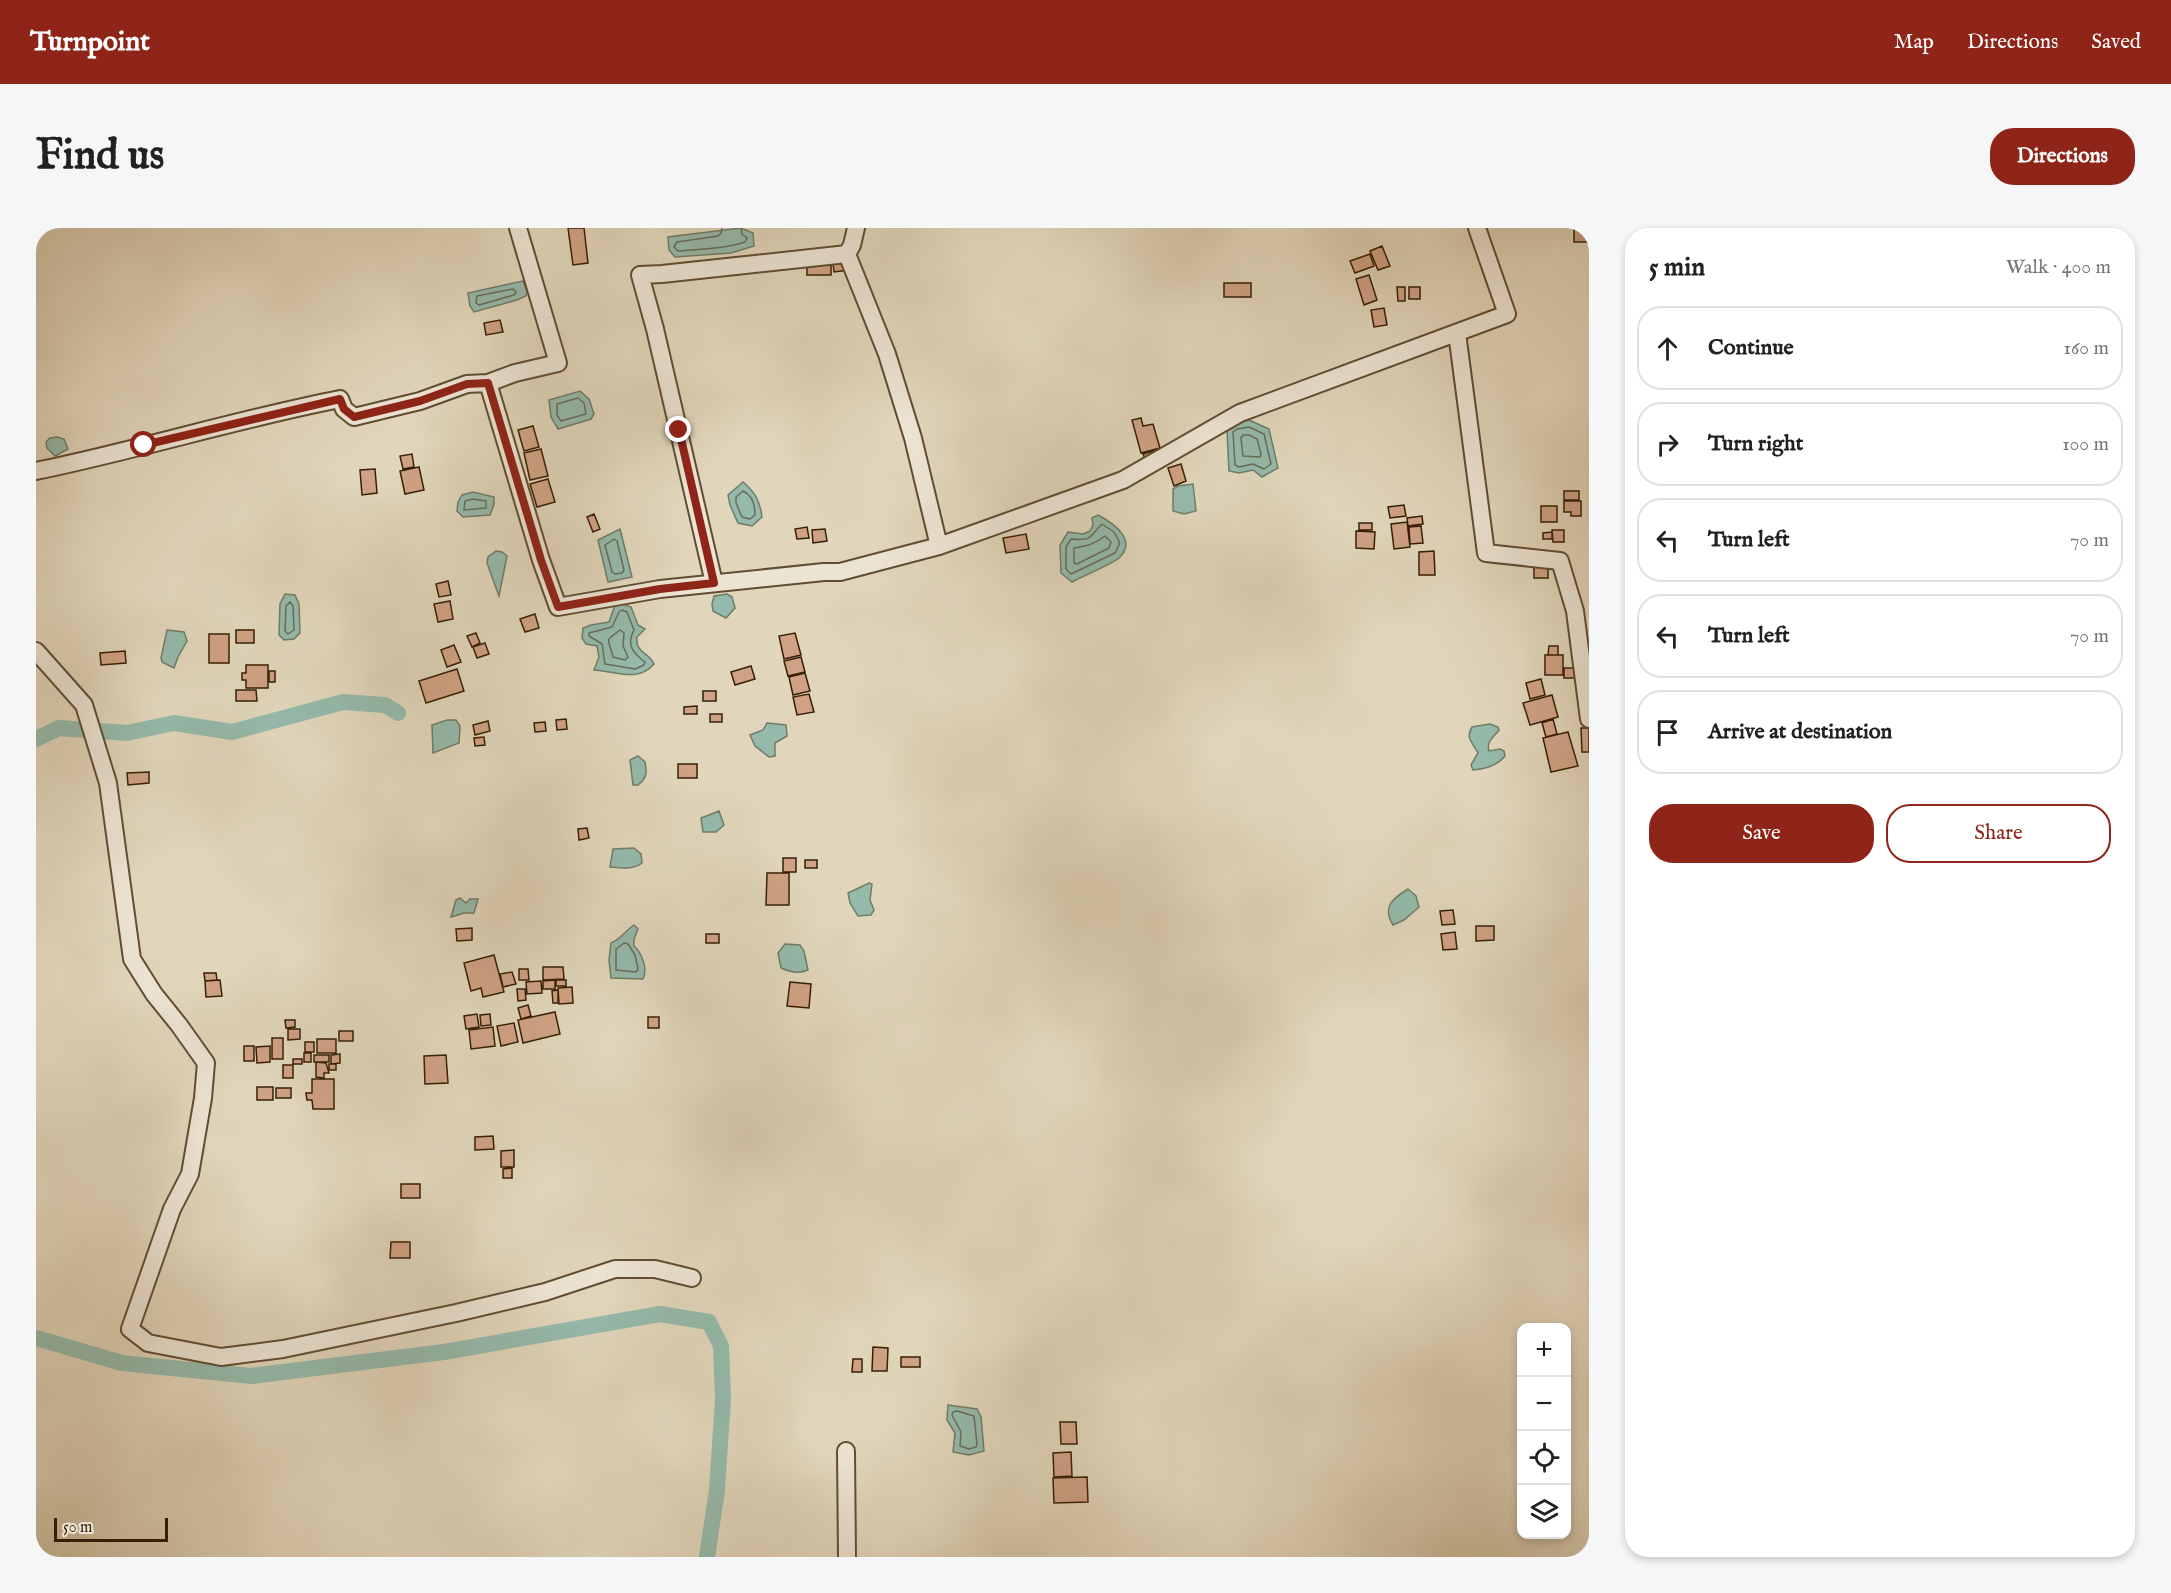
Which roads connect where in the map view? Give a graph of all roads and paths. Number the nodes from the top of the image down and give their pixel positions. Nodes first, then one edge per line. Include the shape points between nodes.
1 (518, 228) edge
2 (856, 228) edge
3 (1478, 228) edge
4 (847, 254) junction
5 (1457, 333) junction
6 (488, 383) junction
7 (36, 471) edge
8 (939, 546) junction
9 (714, 583) junction
10 (36, 651) edge
11 (1589, 719) edge
12 (692, 1278) dead end
13 (846, 1451) dead end
14 (847, 1557) edge

1 - 6 street via 558,363
2 - 4 street
3 - 5 street via 1507,314
4 - 8 street via 890,364
4 - 9 street via 640,275
5 - 8 street via 1240,413 1124,480
5 - 11 street via 1485,553 1560,561 1575,611
6 - 7 street via 467,384 420,401 354,417 340,399
6 - 9 street via 558,607
8 - 9 street via 840,572
10 - 12 street via 84,705 108,783 132,959 206,1063 189,1174 172,1209 130,1329 148,1343 221,1357 283,1349 456,1313 545,1292 615,1269 654,1269
13 - 14 street

